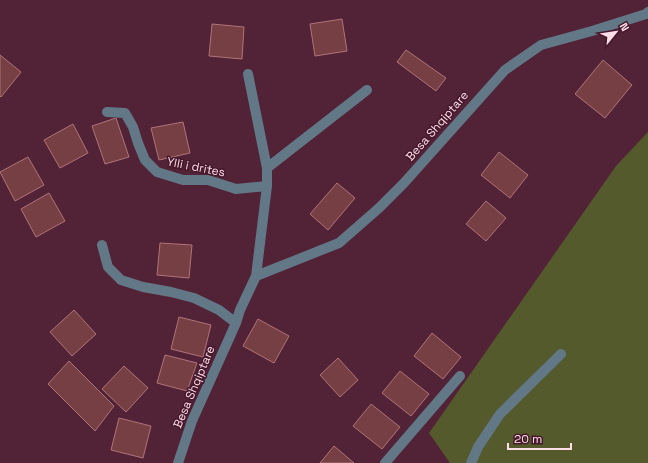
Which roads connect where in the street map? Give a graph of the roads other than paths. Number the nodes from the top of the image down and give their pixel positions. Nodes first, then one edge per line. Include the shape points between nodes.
1 (648, 12) edge
2 (248, 74) dead end
3 (367, 90) dead end
4 (107, 112) dead end
5 (267, 168) junction
6 (267, 186) junction
7 (102, 245) dead end
8 (256, 276) junction
9 (236, 322) junction
10 (561, 354) dead end
11 (460, 376) dead end
12 (178, 463) edge
13 (385, 463) edge
14 (471, 463) edge

1 - 8 street, Besa Shqiptare via 541,45 505,70 404,183 339,243
2 - 5 street, Besa Shqiptare
3 - 5 street
4 - 6 street, Ylli i drites via 125,113 145,160 157,172 183,180 208,180 236,189
5 - 6 street, Besa Shqiptare
6 - 8 street, Besa Shqiptare
7 - 9 street via 108,267 120,280 143,288 194,298 220,310
8 - 9 street, Besa Shqiptare
9 - 12 street, Besa Shqiptare via 192,421
10 - 14 street via 500,414 478,447
11 - 13 street

